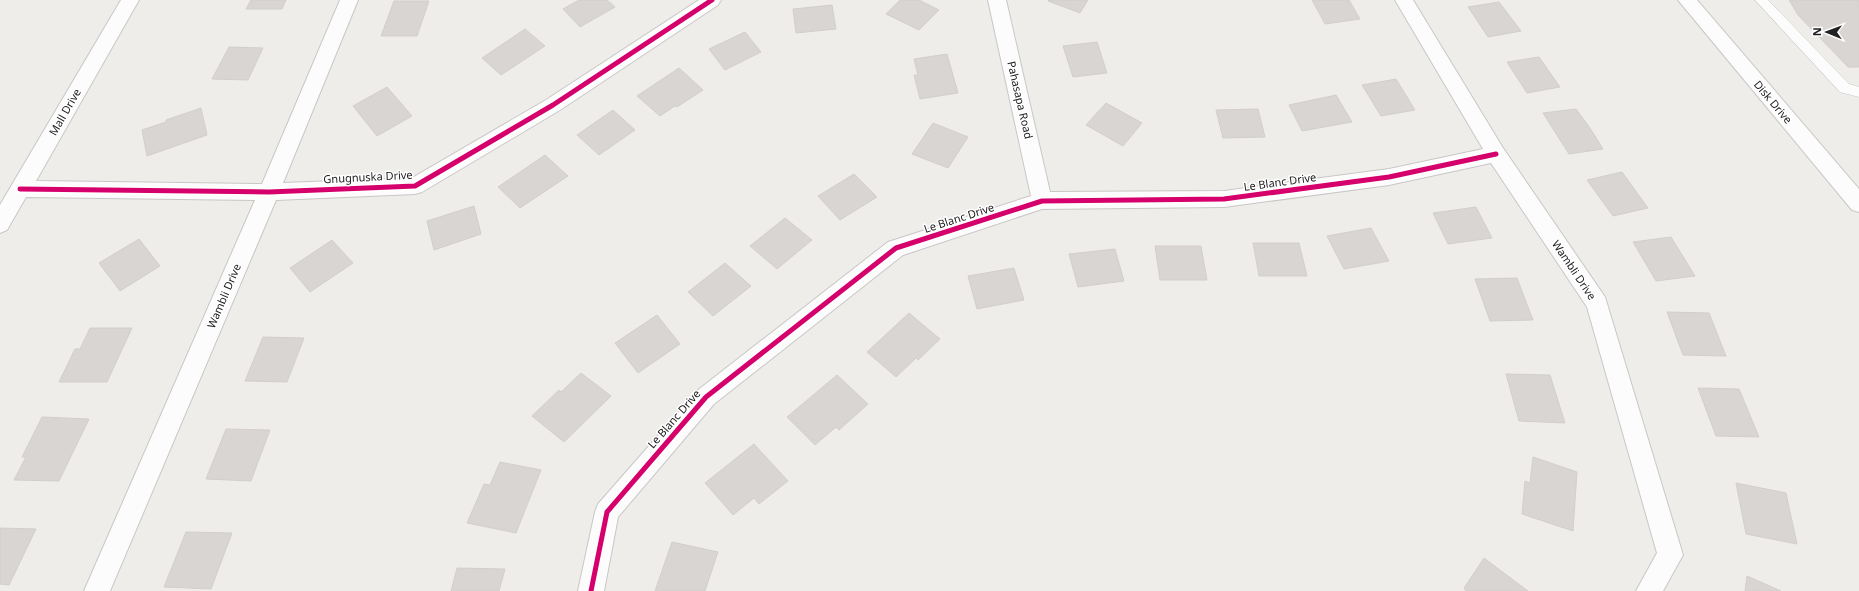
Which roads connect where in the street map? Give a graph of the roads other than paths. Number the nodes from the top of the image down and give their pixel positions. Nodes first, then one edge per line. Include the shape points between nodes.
1 (130, 0) edge
2 (349, 0) edge
3 (712, 0) edge
4 (997, 0) edge
5 (1404, 0) edge
6 (1687, 0) edge
7 (1761, 0) edge
8 (1859, 92) edge
9 (1496, 154) junction
10 (20, 189) junction
11 (269, 192) junction
12 (1042, 201) junction
13 (1859, 204) edge
14 (0, 224) edge
15 (97, 591) edge
16 (591, 591) edge
17 (1648, 591) edge

1 - 10 street, Mall Drive
2 - 11 street, Wambli Drive
3 - 11 street, Gnugnuska Drive via 553,105 415,186
4 - 12 street, Pahasapa Road
5 - 9 street, Wambli Drive
6 - 13 street, Disk Drive
7 - 8 lane via 1845,88
9 - 12 street, Le Blanc Drive via 1389,177 1224,199
9 - 17 street, Wambli Drive via 1597,304 1670,555
10 - 11 street, Gnugnuska Drive
10 - 14 street, Mall Drive
11 - 15 street, Wambli Drive
12 - 16 street, Le Blanc Drive via 896,248 706,396 607,512

